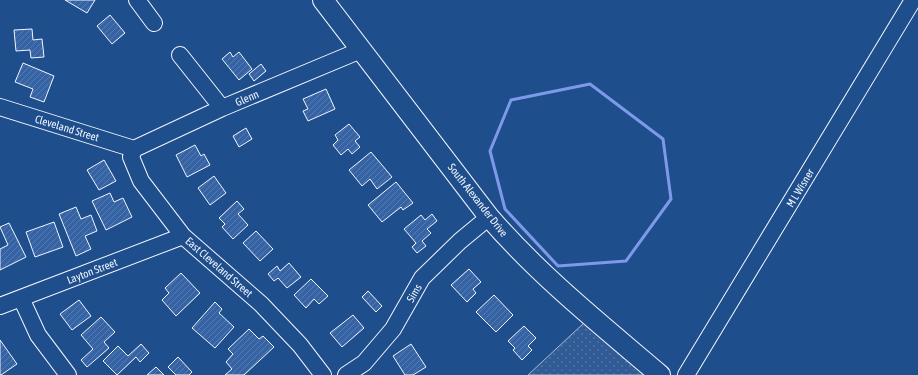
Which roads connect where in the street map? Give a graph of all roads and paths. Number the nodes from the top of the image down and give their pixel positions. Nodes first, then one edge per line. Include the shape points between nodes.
1 (137, 0) edge
2 (323, 0) edge
3 (913, 0) edge
4 (154, 23) dead end
5 (362, 50) junction
6 (180, 55) dead end
7 (0, 107) edge
8 (222, 108) junction
9 (134, 149) junction
10 (488, 216) junction
11 (183, 236) junction
12 (21, 298) junction
13 (0, 306) edge
14 (68, 375) edge
15 (323, 375) edge
16 (346, 375) edge
17 (660, 375) edge
18 (686, 375) edge

1 - 4 street
2 - 5 main road, South Alexander Drive
3 - 18 street, M L Wisner
5 - 8 street, Glenn
5 - 10 main road, South Alexander Drive
6 - 8 street
7 - 9 street, Cleveland Street
8 - 9 street, Glenn
9 - 11 street, East Cleveland Street via 131,156 141,181
10 - 16 street, Sims via 422,278 384,341 364,363
10 - 17 main road, South Alexander Drive via 558,289
11 - 12 street, Layton Street
11 - 15 street, East Cleveland Street via 261,304 300,345
12 - 13 street, Layton Street
12 - 14 street via 38,335

